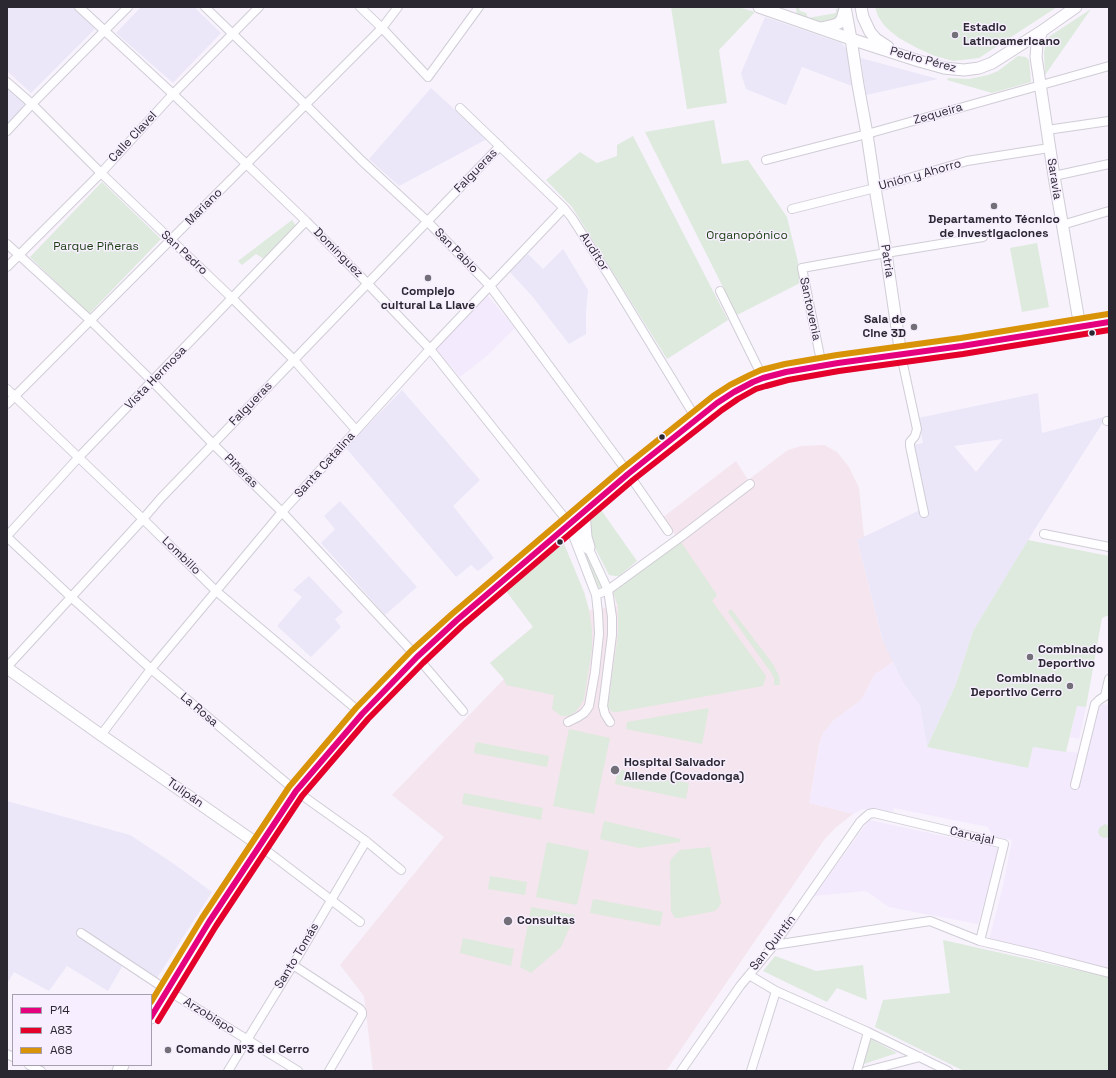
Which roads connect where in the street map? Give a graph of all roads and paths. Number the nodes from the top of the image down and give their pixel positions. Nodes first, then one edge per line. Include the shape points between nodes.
1 (79, 7) edge
2 (128, 7) edge
3 (205, 7) edge
4 (259, 7) edge
5 (360, 7) edge
6 (398, 7) edge
7 (479, 7) edge
8 (759, 7) edge
9 (861, 7) edge
10 (1076, 7) edge
11 (845, 8) edge
12 (867, 27) junction
13 (382, 28) junction
14 (821, 28) junction
15 (104, 31) junction
16 (1042, 31) junction
17 (232, 34) junction
18 (851, 39) junction
19 (864, 43) junction
20 (1012, 51) junction
21 (904, 56) junction
22 (1109, 66) edge
23 (1037, 67) junction
24 (7, 82) edge
25 (1040, 85) junction
26 (173, 94) junction
27 (32, 104) junction
28 (306, 104) junction
29 (460, 108) dead end
30 (1109, 121) edge
31 (1047, 130) junction
32 (7, 131) edge
33 (867, 134) junction
34 (500, 146) junction
35 (1049, 148) junction
36 (766, 160) dead end
37 (246, 164) junction
38 (1109, 164) edge
39 (100, 173) junction
40 (1054, 176) junction
41 (875, 188) junction
42 (564, 208) junction
43 (792, 209) dead end
44 (1109, 211) edge
45 (306, 221) junction
46 (427, 221) junction
47 (1062, 225) junction
48 (983, 237) dead end
49 (171, 240) junction
50 (7, 244) edge
51 (886, 252) junction
52 (18, 255) junction
53 (7, 267) edge
54 (368, 284) junction
55 (490, 286) junction
56 (720, 291) dead end
57 (232, 298) junction
58 (90, 320) junction
59 (1109, 322) edge
60 (1080, 327) junction
61 (430, 348) junction
62 (901, 355) junction
63 (294, 360) junction
64 (822, 366) junction
65 (763, 378) junction
66 (152, 381) junction
67 (7, 389) edge
68 (15, 396) junction
69 (7, 404) edge
70 (697, 420) junction
71 (356, 430) junction
72 (213, 444) junction
73 (79, 457) junction
74 (628, 474) junction
75 (750, 484) dead end
76 (282, 512) junction
77 (583, 512) junction
78 (924, 513) dead end
79 (143, 519) junction
80 (569, 524) junction
81 (668, 531) dead end
82 (1044, 534) dead end
83 (7, 536) edge
84 (588, 547) junction
85 (1109, 547) edge
86 (608, 590) junction
87 (216, 591) junction
88 (596, 595) junction
89 (70, 597) junction
90 (417, 657) junction
91 (7, 668) edge
92 (150, 669) junction
93 (1109, 679) edge
94 (1107, 697) edge
95 (463, 711) dead end
96 (362, 714) junction
97 (568, 722) dead end
98 (610, 722) dead end
99 (101, 735) junction
100 (1075, 785) dead end
101 (296, 791) junction
102 (866, 816) joint
103 (366, 841) junction
104 (259, 845) junction
105 (401, 870) dead end
106 (331, 900) junction
107 (360, 922) dead end
108 (81, 933) dead end
109 (980, 941) junction
110 (774, 945) junction
111 (293, 965) junction
112 (1109, 973) edge
113 (749, 975) junction
114 (167, 990) junction
115 (776, 991) junction
116 (152, 1015) edge
117 (868, 1032) junction
118 (247, 1039) junction
119 (920, 1057) junction
120 (31, 1066) edge
121 (41, 1071) edge
122 (228, 1071) edge
123 (298, 1071) edge
124 (329, 1071) edge
125 (681, 1071) edge
126 (751, 1071) edge
127 (857, 1071) edge
128 (866, 1071) edge
129 (948, 1071) edge

1 - 15 street, Domínguez
2 - 15 street
3 - 17 street, San Pablo
4 - 17 street, Calle Clavel
5 - 13 street
6 - 13 street, Mariano
7 - 13 street via 428,77
8 - 14 street, Pedro Pérez
9 - 12 street
10 - 16 street, Pedro Pérez
11 - 14 street via 839,23
11 - 18 street, Patria
12 - 19 street via 870,40
12 - 21 street via 873,36
13 - 28 street, Mariano
14 - 18 street, Pedro Pérez
15 - 26 street, Domínguez
15 - 27 street
16 - 20 street, Pedro Pérez
16 - 23 street, Saravia via 1036,50
17 - 26 street, Calle Clavel
17 - 28 street, San Pablo
18 - 19 street, Pedro Pérez
18 - 33 street, Patria
19 - 21 street, Pedro Pérez
20 - 21 street, Pedro Pérez via 986,66 964,70 944,68
20 - 23 street via 1028,53
22 - 25 street, Zequeira
23 - 25 street, Saravia
24 - 27 street, San Pedro
25 - 31 street, Saravia
25 - 33 street, Zequeira
26 - 37 street, Domínguez
26 - 39 street, Calle Clavel
27 - 32 street
27 - 39 street, San Pedro
28 - 37 street, Mariano
28 - 46 street, San Pablo via 362,161
29 - 34 street, Auditor
30 - 31 street
31 - 35 street, Saravia
33 - 36 street, Zequeira
33 - 41 street, Patria
34 - 42 street, Auditor
34 - 46 street, Falgueras
35 - 40 street, Saravia
35 - 41 street, Unión y Ahorro via 967,162
37 - 45 street, Domínguez
37 - 49 street, Mariano
38 - 40 street
39 - 49 street, San Pedro
39 - 52 street, Calle Clavel
40 - 47 street, Saravia
41 - 43 street, Unión y Ahorro
41 - 51 street, Patria
42 - 55 street, Santa Catalina
42 - 70 street, Auditor via 608,274
44 - 47 street
45 - 54 street, Domínguez
45 - 57 street, Vista Hermosa
46 - 54 street, Falgueras
46 - 55 street, San Pablo
47 - 60 street, Saravia
48 - 51 street, Santovenia
49 - 57 street, San Pedro
49 - 58 street, Mariano
50 - 52 street, Piñeras
51 - 62 street, Patria
51 - 64 street, Santovenia via 802,268
52 - 53 street, Calle Clavel
52 - 58 street, Piñeras
54 - 61 street, Domínguez
54 - 63 street, Falgueras
55 - 61 street, Santa Catalina
55 - 74 street, San Pablo
56 - 65 street
57 - 63 street, San Pedro
57 - 66 street, Vista Hermosa
58 - 66 street, Piñeras
58 - 68 street, Mariano
59 - 60 main road
60 - 62 main road
61 - 71 street, Santa Catalina
61 - 80 street, Domínguez
62 - 64 main road
62 - 78 street, Patria via 917,428 910,446
63 - 71 street, San Pedro
63 - 72 street, Falgueras
64 - 65 main road
65 - 70 main road via 743,386
66 - 72 street, Piñeras
66 - 73 street, Vista Hermosa
67 - 68 street, Lombillo
68 - 69 street, Mariano
68 - 73 street, Lombillo
70 - 74 main road
71 - 76 street, Santa Catalina
72 - 76 street, Piñeras
72 - 79 street, Falgueras
73 - 79 street, Lombillo
73 - 83 street, Vista Hermosa
74 - 77 main road
74 - 81 street, San Pablo
75 - 86 street
76 - 87 street, Santa Catalina
76 - 90 street, Piñeras
77 - 80 main road
77 - 84 main road
79 - 87 street, Lombillo
79 - 89 street, Falgueras
80 - 84 street, Domínguez
80 - 88 street, Domínguez
80 - 90 main road
82 - 85 street
83 - 89 street, La Rosa
84 - 86 street, Domínguez
86 - 88 street
86 - 98 street, Domínguez via 612,635 603,706
87 - 92 street, Santa Catalina
87 - 96 street, Lombillo
88 - 97 street, Domínguez via 598,650 589,706 584,713
89 - 91 street, Falgueras
89 - 92 street, La Rosa
90 - 95 street, Piñeras
90 - 96 main road
91 - 99 street, Tulipán
92 - 99 street, Santa Catalina
92 - 101 street, La Rosa
93 - 94 street
94 - 100 street via 1095,704
96 - 101 main road
99 - 104 street, Tulipán
101 - 103 street, La Rosa
101 - 104 main road
102 - 109 street, Carvajal via 874,813 1004,844
102 - 110 street, San Quintín
103 - 105 street, La Rosa
103 - 106 street, Santo Tomás
104 - 106 street, Tulipán
104 - 114 main road
106 - 107 street, Tulipán
106 - 111 street, Santo Tomás
108 - 114 street, Arzobispo
109 - 110 street via 930,921
109 - 112 street
110 - 113 street, San Quintín
111 - 118 street, Santo Tomás
111 - 124 street via 362,1012
113 - 115 street
113 - 125 street, San Quintín
114 - 116 main road
114 - 118 street, Arzobispo
115 - 117 street
115 - 126 street
117 - 119 street
117 - 127 street
118 - 122 street, Santo Tomás
118 - 123 street, Arzobispo
119 - 128 street
119 - 129 street
120 - 121 street

